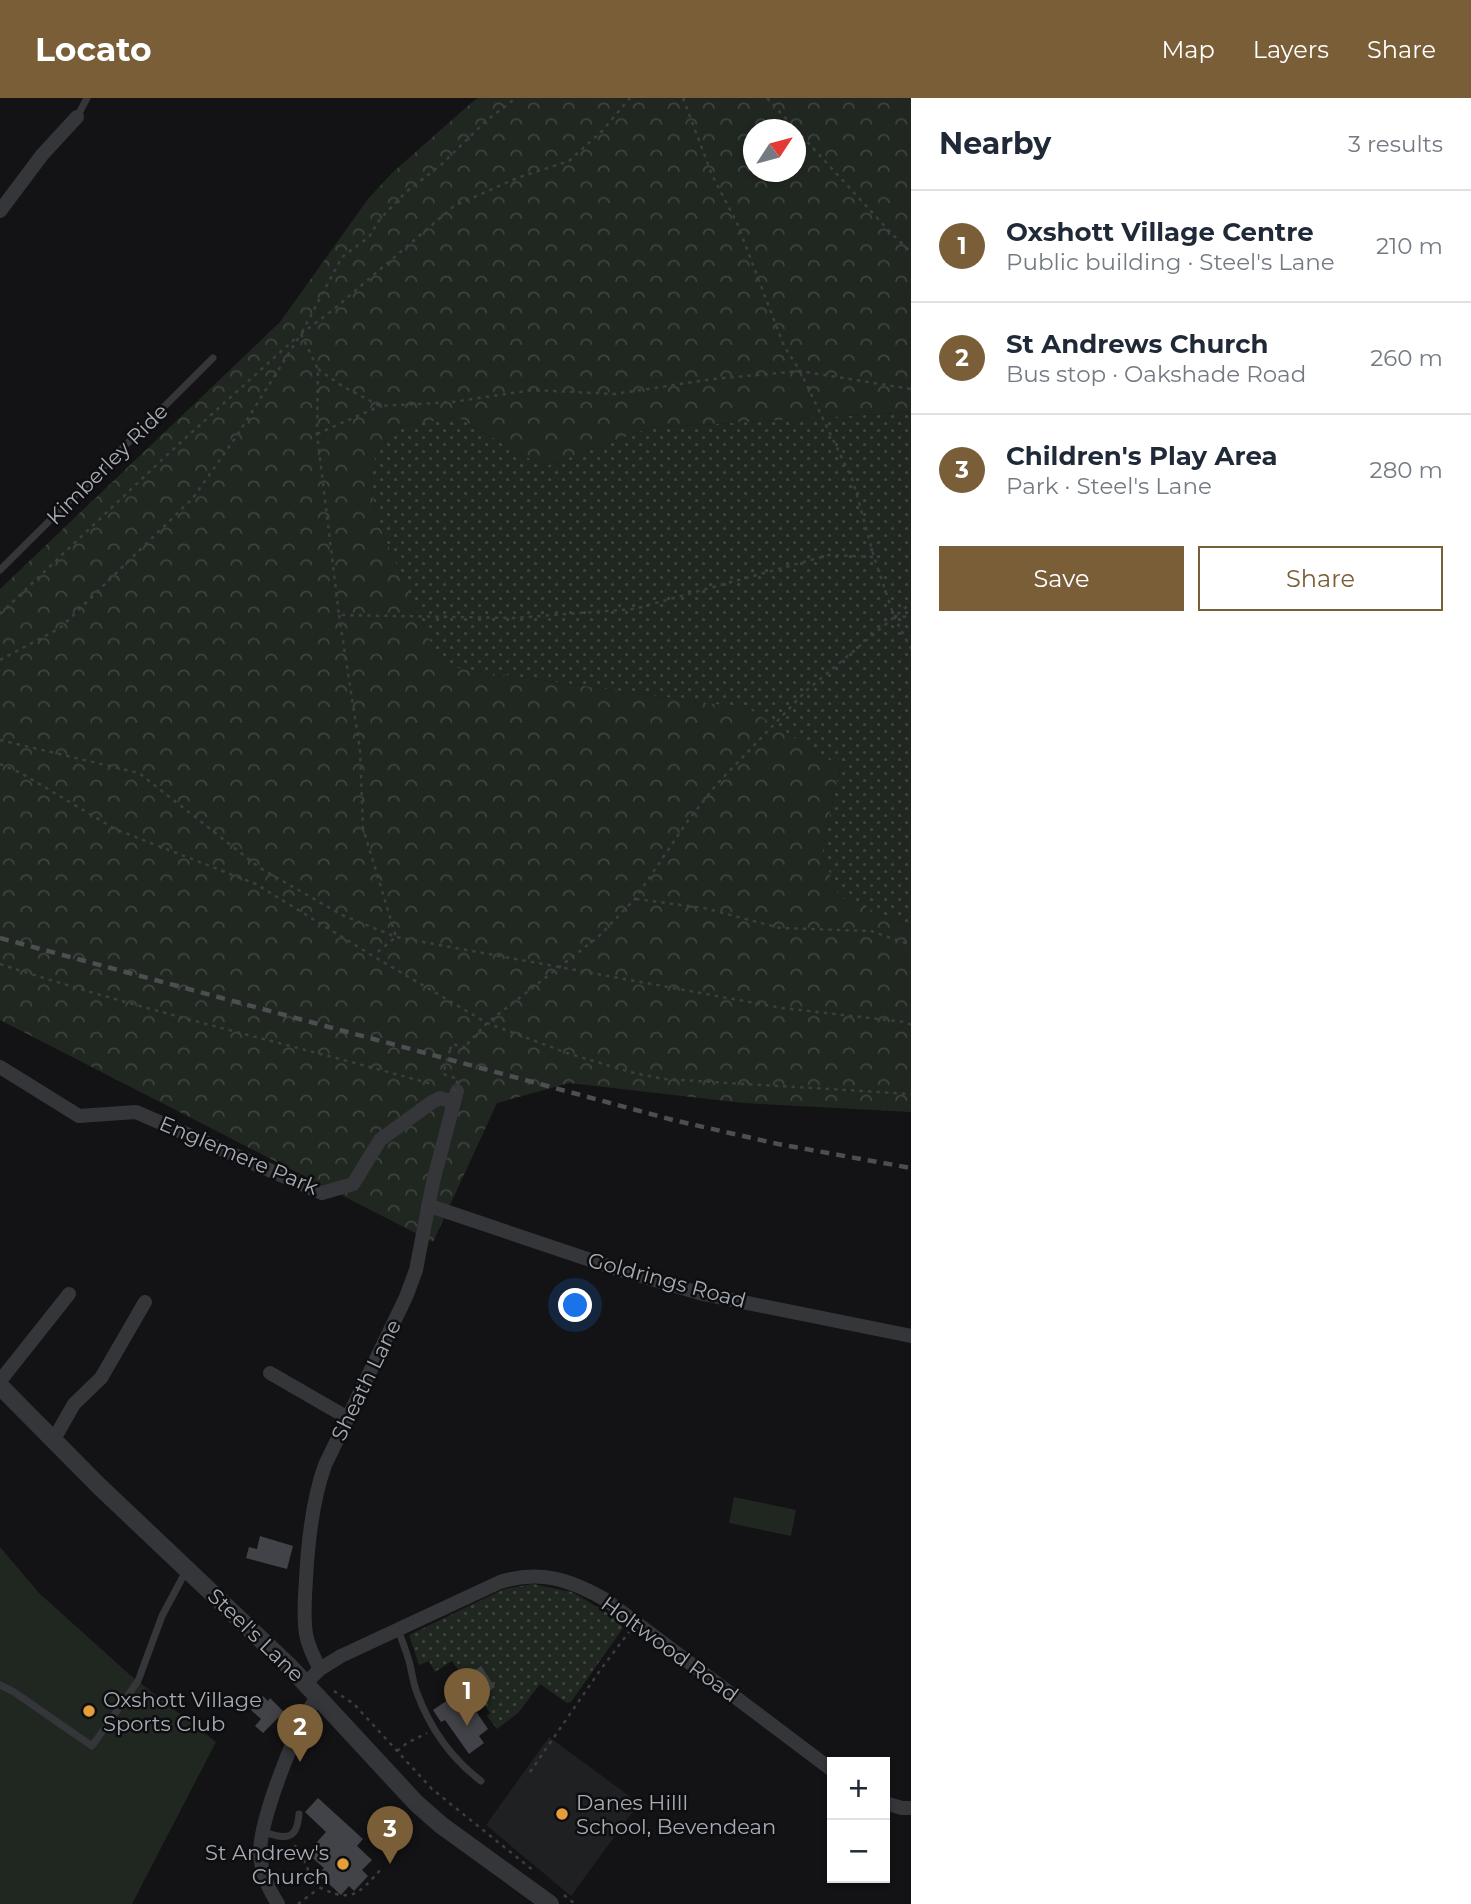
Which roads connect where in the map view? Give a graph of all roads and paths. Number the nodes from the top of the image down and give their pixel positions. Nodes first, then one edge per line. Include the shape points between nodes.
1 (88, 98) edge
2 (516, 98) edge
3 (630, 98) edge
4 (683, 98) edge
5 (767, 98) edge
6 (77, 117) joint
7 (0, 211) edge
8 (911, 252) edge
9 (301, 334) junction
10 (214, 358) dead end
11 (318, 369) junction
12 (800, 371) junction
13 (911, 388) edge
14 (380, 406) junction
15 (317, 434) junction
16 (874, 557) junction
17 (0, 570) edge
18 (911, 603) edge
19 (0, 614) edge
20 (339, 614) junction
21 (894, 616) junction
22 (911, 617) edge
23 (911, 649) edge
24 (0, 660) edge
25 (0, 740) edge
26 (0, 764) edge
27 (635, 899) junction
28 (396, 937) junction
29 (911, 945) edge
30 (373, 956) junction
31 (0, 964) edge
32 (558, 968) junction
33 (487, 1023) junction
34 (911, 1024) edge
35 (0, 1067) edge
36 (435, 1085) dead end
37 (453, 1093) junction
38 (911, 1094) edge
39 (428, 1206) junction
40 (69, 1294) dead end
41 (145, 1302) dead end
42 (911, 1336) edge
43 (270, 1373) dead end
44 (0, 1383) edge
45 (348, 1418) junction
46 (54, 1439) junction
47 (187, 1568) junction
48 (636, 1622) junction
49 (398, 1629) junction
50 (320, 1669) junction
51 (0, 1685) edge
52 (320, 1690) junction
53 (430, 1721) junction
54 (397, 1751) junction
55 (827, 1766) edge
56 (530, 1772) dead end
57 (481, 1781) dead end
58 (890, 1804) edge
59 (911, 1808) edge
60 (299, 1814) dead end
61 (263, 1832) junction
62 (290, 1836) junction
63 (383, 1867) dead end
64 (534, 1871) dead end
65 (318, 1889) junction
66 (555, 1898) edge
67 (278, 1904) edge
68 (298, 1904) edge
69 (575, 1904) edge

1 - 6 lane
2 - 9 path via 406,192 369,237 342,257
3 - 9 path via 569,161 454,206
4 - 12 path via 784,346
5 - 8 path
6 - 7 street
9 - 11 path
9 - 19 path
9 - 24 path via 193,498 60,628
10 - 17 lane, Kimberley Ride
11 - 14 path
11 - 15 path
12 - 13 path
12 - 14 path via 615,394 534,390 453,402
12 - 16 path via 853,481
14 - 15 path
15 - 20 path
16 - 20 path via 830,555 634,609 514,618
16 - 21 path
18 - 21 path
20 - 28 path via 360,750 363,828
21 - 22 path
21 - 23 path
21 - 27 path via 807,690 716,785
25 - 28 path via 139,773 260,868 342,915
26 - 30 path via 116,829 256,884
27 - 29 path via 704,908 780,928 871,931
27 - 32 path via 598,937
28 - 30 path
28 - 32 path
30 - 33 path
31 - 36 path
32 - 33 path
32 - 34 path via 782,1008
33 - 37 path, bridge via 467,1048 452,1044 443,1074 458,1079
33 - 38 path via 567,1053 663,1079
35 - 37 street, Englemere Park via 79,1116 136,1112 322,1193 353,1184 380,1140 432,1102
37 - 39 street, Sheath Lane
39 - 42 street, Goldrings Road via 703,1294
39 - 45 street, Sheath Lane via 406,1297
40 - 44 street
41 - 46 street via 101,1378 74,1404
43 - 45 street
44 - 46 street, Steel's Lane
45 - 50 street, Sheath Lane via 318,1483 307,1561 306,1634
46 - 47 street, Steel's Lane
47 - 51 lane via 162,1616 138,1681 92,1745
47 - 52 street, Steel's Lane
48 - 49 street, Holtwood Road via 587,1590 541,1576 500,1582
48 - 55 street, Holtwood Road
48 - 56 path
49 - 50 street, Holtwood Road
49 - 53 lane via 416,1693
50 - 52 street, Holtwood Road
52 - 54 path via 354,1704
52 - 61 street, Holtwood Road via 273,1795
52 - 66 street, Steel's Lane via 416,1803 441,1825
53 - 54 path via 429,1732
53 - 57 lane via 450,1752
54 - 64 path via 432,1788
58 - 59 street
60 - 62 lane via 298,1827
61 - 62 lane
61 - 67 street, Holtwood Road via 262,1871
62 - 65 path
63 - 65 path via 348,1900
65 - 68 path
66 - 69 path

